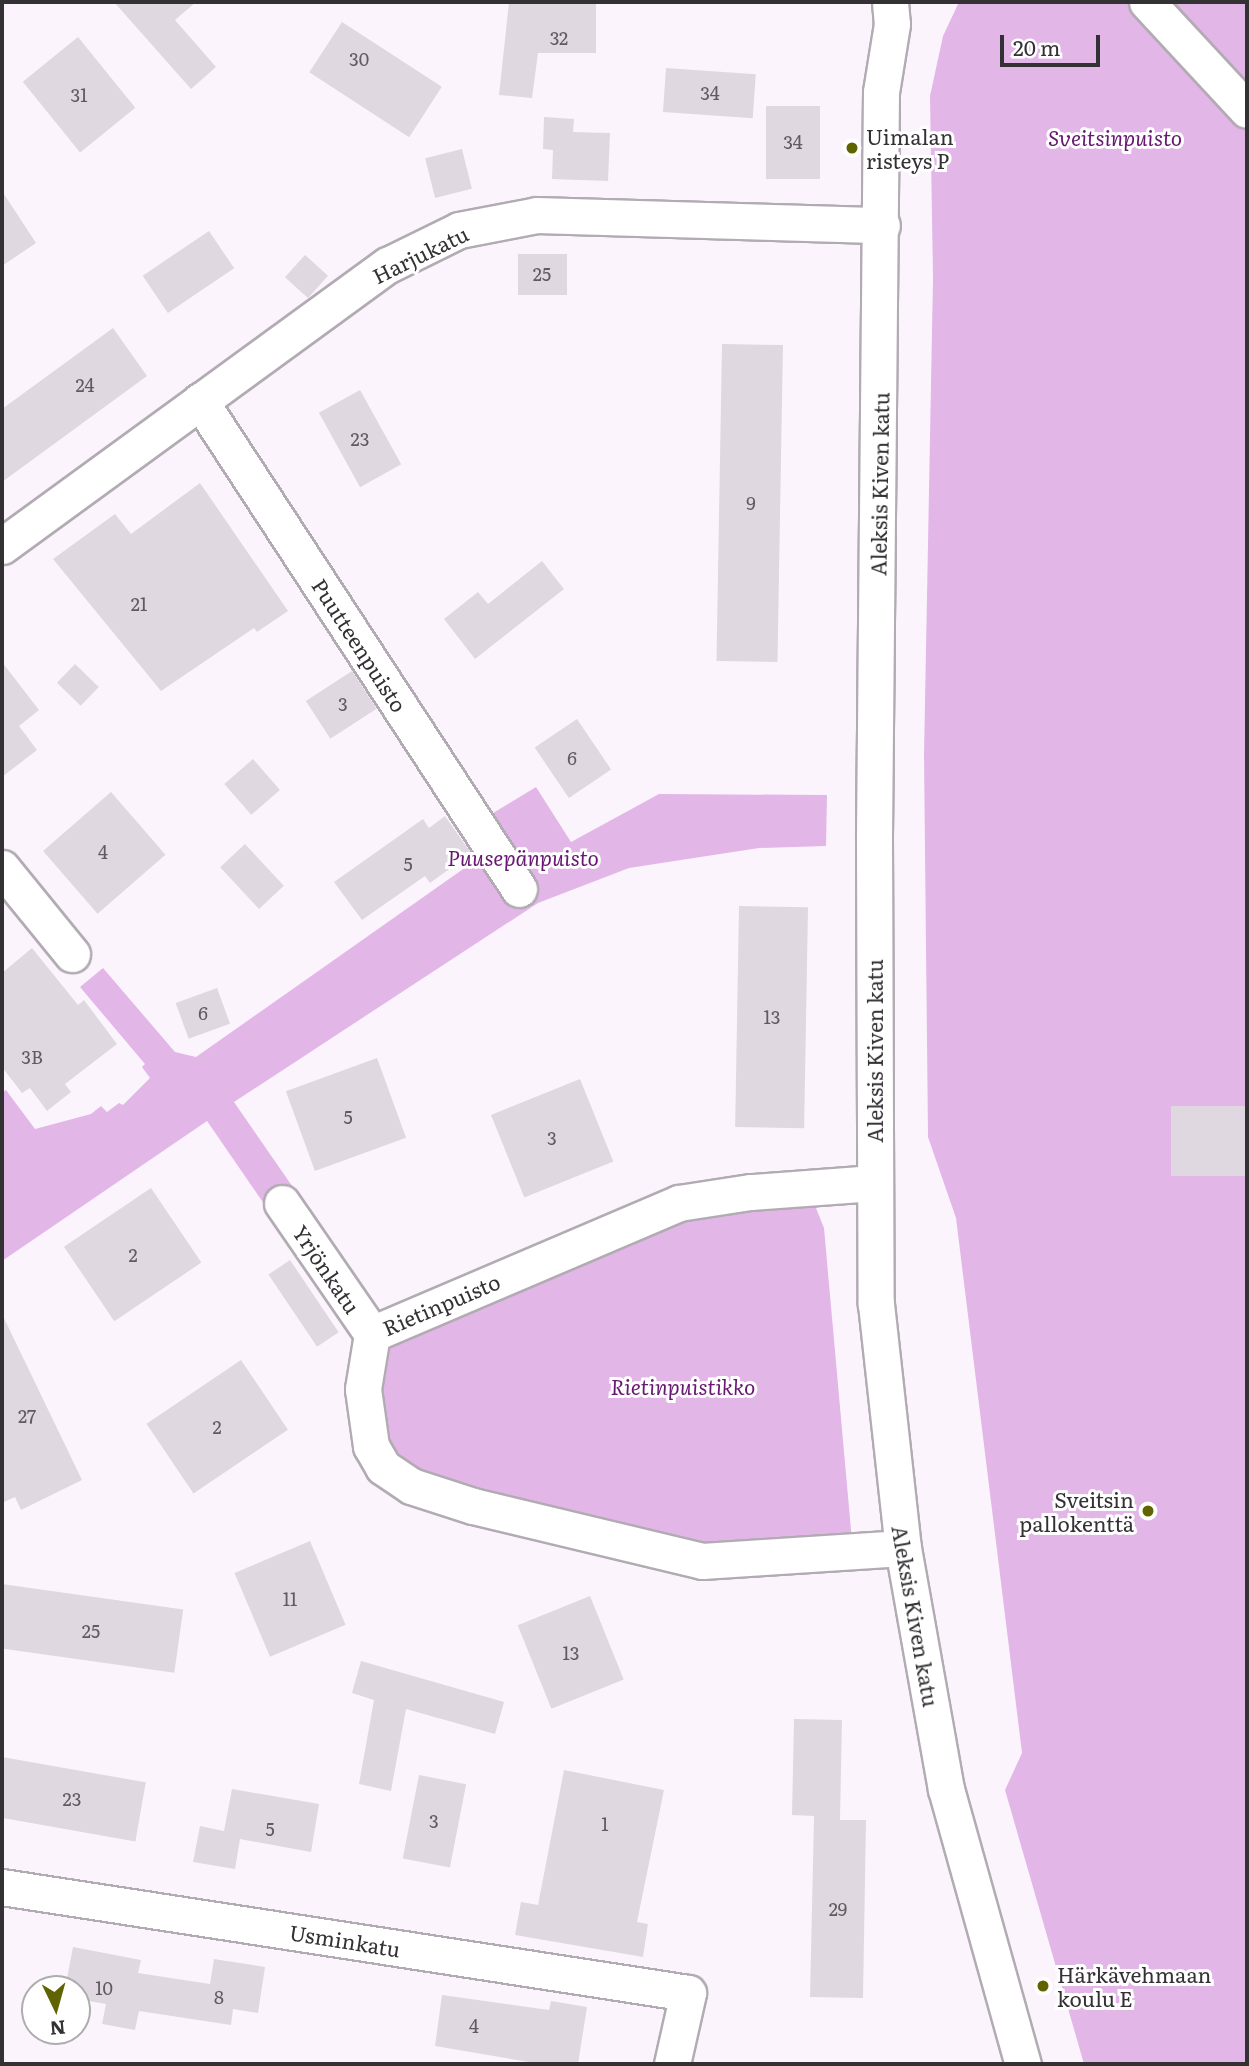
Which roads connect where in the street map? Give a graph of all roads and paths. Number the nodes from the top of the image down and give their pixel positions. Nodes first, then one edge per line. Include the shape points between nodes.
1 (1147, 2) edge
2 (896, 9) edge
3 (1247, 110) edge
4 (881, 225) junction
5 (200, 401) junction
6 (2, 546) edge
7 (2, 868) edge
8 (519, 890) dead end
9 (72, 954) dead end
10 (874, 1183) junction
11 (282, 1203) dead end
12 (372, 1334) junction
13 (903, 1548) junction
14 (2, 1887) edge
15 (672, 2064) edge
16 (1023, 2064) edge

1 - 3 street
2 - 4 street, Aleksis Kiven katu via 881,92
4 - 5 street, Harjukatu via 537,215 460,230 388,265
4 - 10 street, Aleksis Kiven katu
5 - 6 street, Harjukatu
5 - 8 street, Puutteenpuisto
7 - 9 street
10 - 12 street, Rietinpuisto via 750,1192 679,1203
10 - 13 street, Aleksis Kiven katu via 876,1304
11 - 12 street, Yrjönkatu
12 - 13 street, Rietinpuisto via 363,1389 371,1446 383,1467 411,1486 473,1506 702,1561
13 - 16 street, Aleksis Kiven katu via 946,1790
14 - 15 street, Usminkatu via 688,1993

